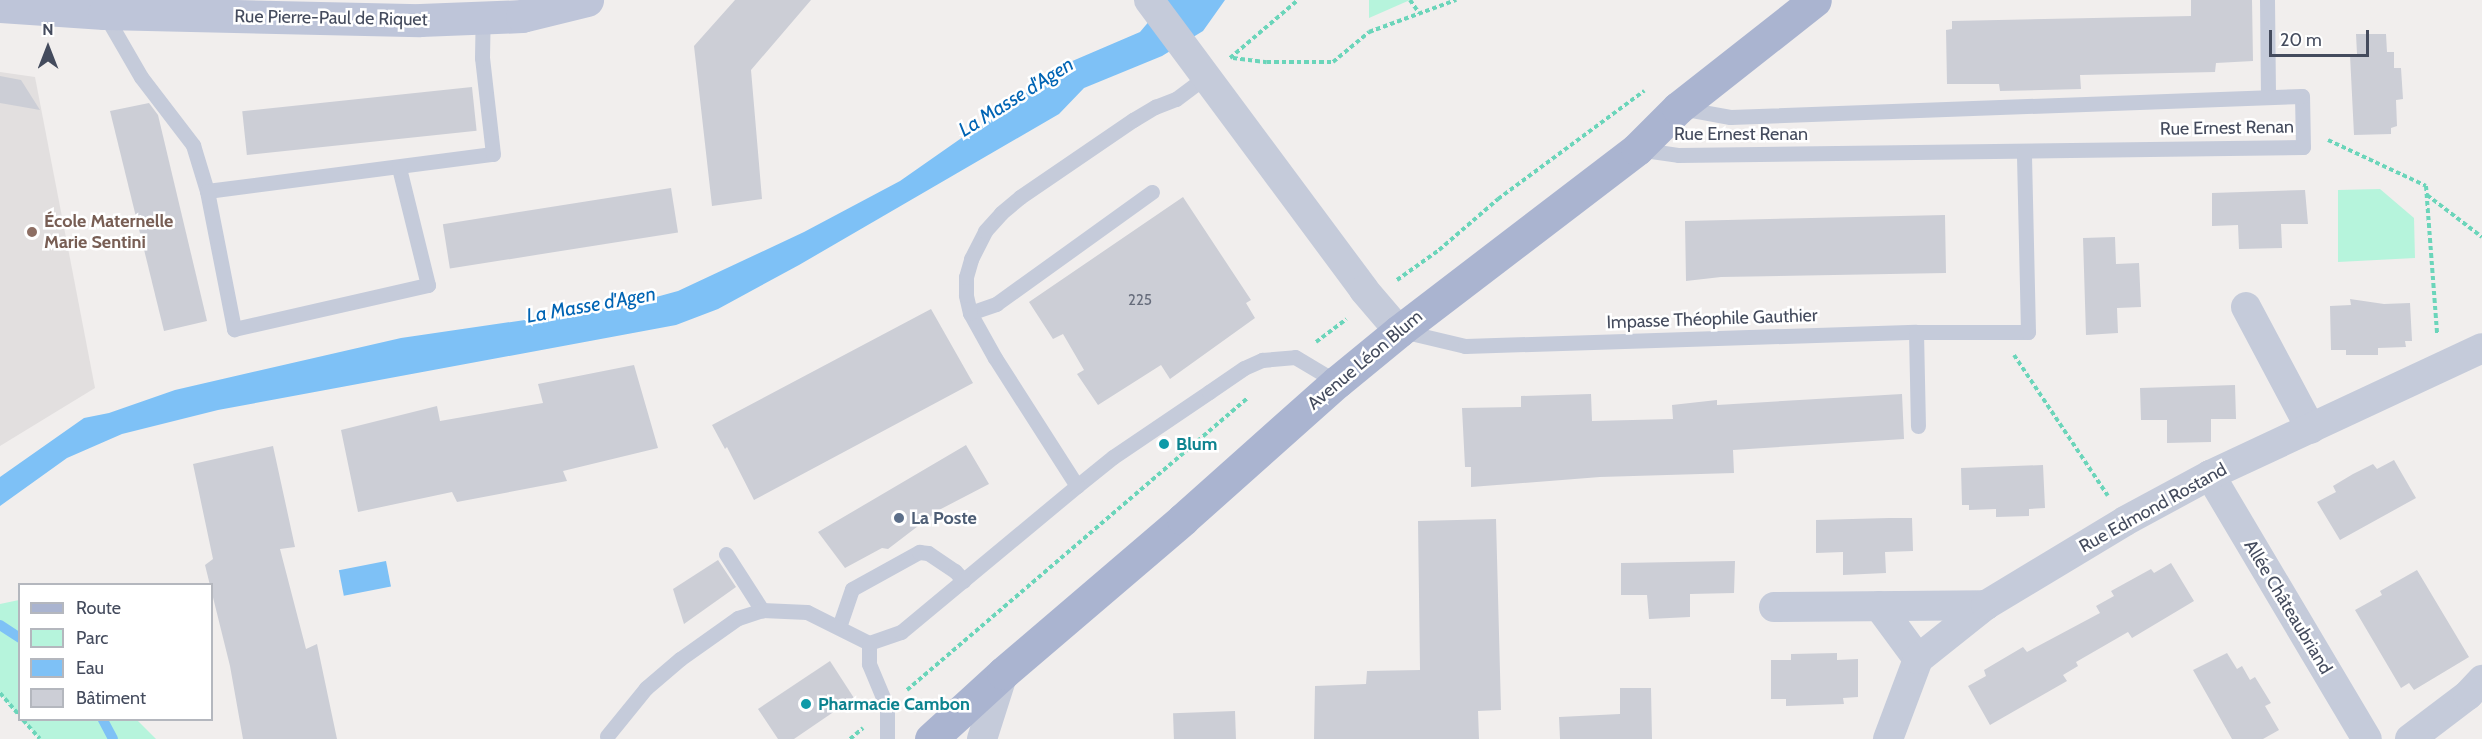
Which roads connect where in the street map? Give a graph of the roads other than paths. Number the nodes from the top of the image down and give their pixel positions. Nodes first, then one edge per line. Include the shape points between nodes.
1 (587, 0) edge
2 (1149, 0) edge
3 (1815, 0) edge
4 (2267, 0) edge
5 (0, 6) edge
6 (104, 13) junction
7 (483, 19) junction
8 (1196, 66) junction
9 (2268, 97) junction
10 (1678, 108) junction
11 (1636, 149) junction
12 (2024, 152) junction
13 (399, 168) junction
14 (207, 191) junction
15 (1152, 192) dead end
16 (2246, 307) dead end
17 (970, 313) junction
18 (1399, 331) junction
19 (1916, 332) junction
20 (2482, 348) edge
21 (1337, 382) junction
22 (1918, 426) dead end
23 (2311, 429) junction
24 (2210, 475) junction
25 (1077, 486) junction
26 (726, 554) dead end
27 (964, 581) junction
28 (1986, 605) junction
29 (1879, 606) junction
30 (1774, 607) dead end
31 (762, 610) junction
32 (839, 627) junction
33 (869, 643) junction
34 (1918, 658) junction
35 (1003, 673) junction
36 (2482, 680) edge
37 (607, 736) dead end
38 (887, 739) edge
39 (931, 739) edge
40 (982, 739) edge
41 (1888, 739) edge
42 (2367, 739) edge
43 (2410, 739) edge

1 - 7 street, Rue Pierre-Paul de Riquet via 522,16
2 - 8 street
3 - 10 main road, Avenue Léon Blum
4 - 9 lane
5 - 6 street, Rue Pierre-Paul de Riquet
6 - 7 street, Rue Pierre-Paul de Riquet
6 - 14 lane via 141,77 193,146
7 - 13 lane via 482,58 493,154
8 - 17 lane via 1176,99 1133,120 1001,213 985,231 971,259 966,295
8 - 18 street
9 - 10 lane, Rue Ernest Renan via 1730,117
9 - 12 lane, Rue Ernest Renan via 2302,96 2303,147
10 - 11 main road, Avenue Léon Blum
11 - 12 lane, Rue Ernest Renan via 1678,155
11 - 18 main road, Avenue Léon Blum
12 - 19 lane, Impasse Théophile Gauthier via 2028,332
13 - 14 lane
13 - 14 lane via 428,285 234,329
15 - 17 lane via 996,304
16 - 23 street
17 - 25 lane
18 - 19 lane, Impasse Théophile Gauthier via 1465,346
18 - 21 main road, Avenue Léon Blum
19 - 22 lane
20 - 23 street, Rue Edmond Rostand
21 - 25 lane via 1295,357 1262,360 1199,398
21 - 35 main road, Avenue Léon Blum
23 - 24 street, Rue Edmond Rostand
24 - 28 street, Rue Edmond Rostand
24 - 42 street, Allée Châteaubriand
25 - 27 lane
26 - 31 lane
27 - 32 lane via 928,553 919,552 852,589
27 - 33 lane via 901,632
28 - 29 street
28 - 34 street, Rue Edmond Rostand
29 - 30 street
29 - 34 street
31 - 32 lane via 807,612
31 - 37 lane via 738,618 680,659 646,688
32 - 33 lane
33 - 38 lane via 869,664 887,707
34 - 41 street
35 - 39 main road, Avenue Léon Blum
35 - 40 street
36 - 43 street

